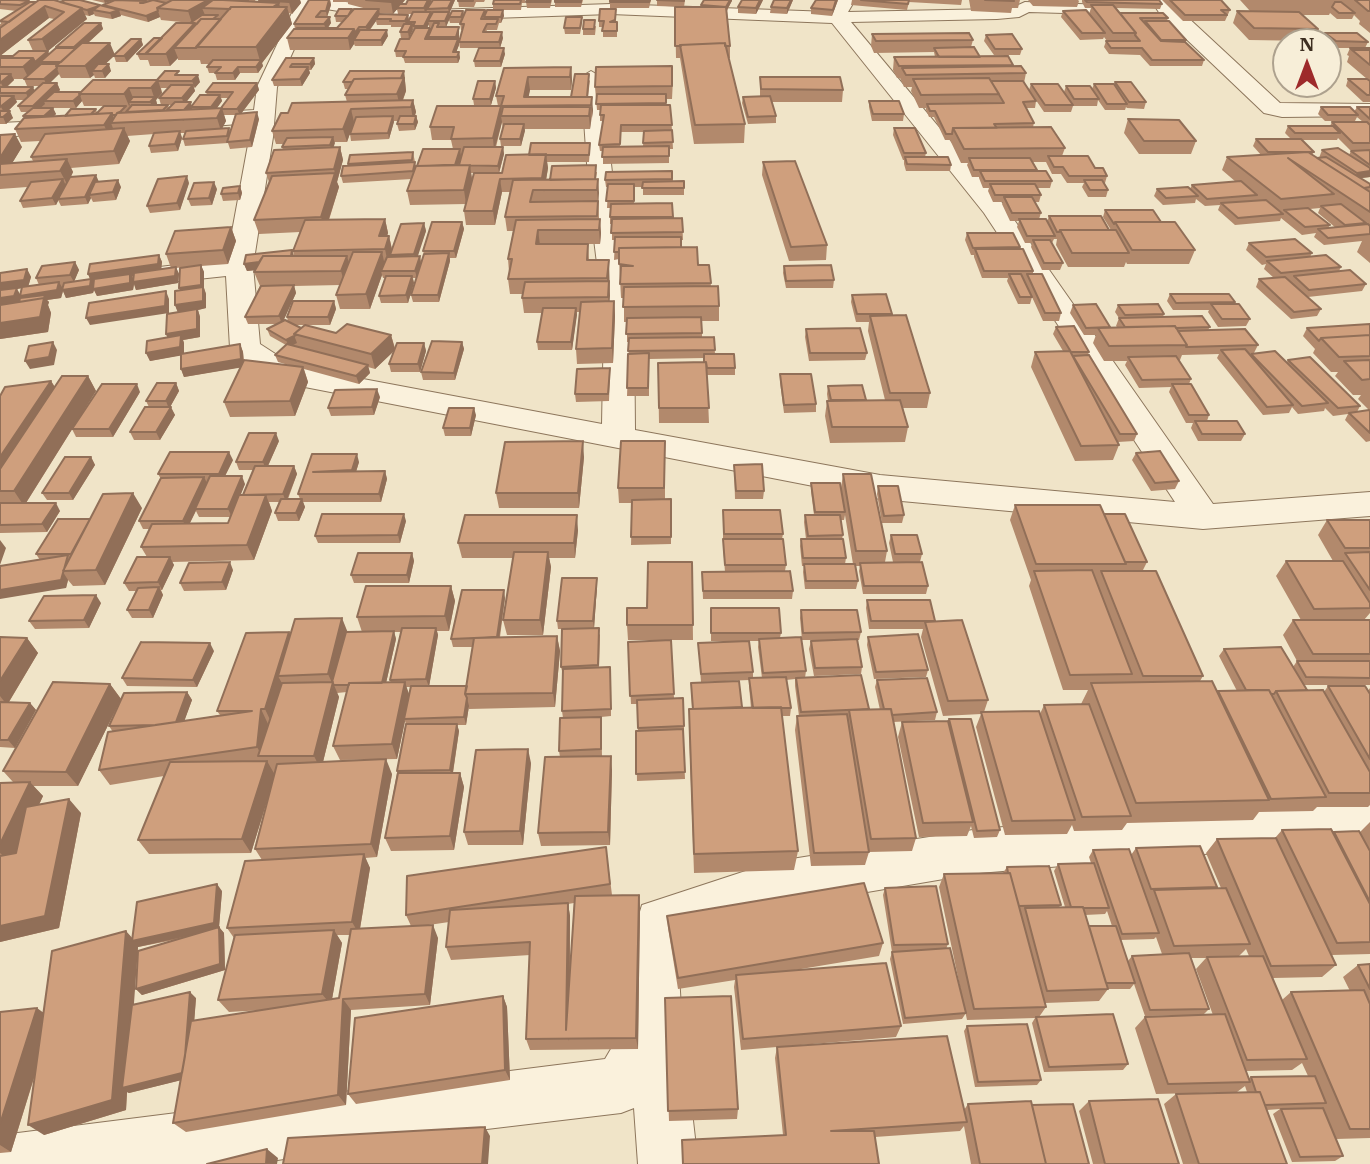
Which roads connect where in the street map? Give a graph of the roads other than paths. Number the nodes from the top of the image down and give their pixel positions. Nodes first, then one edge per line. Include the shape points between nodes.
1 (1160, 0) edge
2 (843, 8) edge
3 (1099, 9) edge
4 (591, 77) edge
5 (1370, 110) edge
6 (264, 117) junction
7 (152, 123) edge
8 (86, 126) edge
9 (0, 130) edge
10 (239, 266) junction
11 (127, 280) edge
12 (618, 437) junction
13 (1370, 504) edge
14 (1203, 517) junction
15 (1370, 819) edge
16 (655, 1025) junction
17 (10, 1164) edge
18 (668, 1164) edge

1 - 5 street via 1272,108
2 - 3 street via 996,14 1025,7
2 - 6 street via 715,15 611,9 402,16 307,0 267,87
2 - 14 street via 843,26 994,209
4 - 12 street via 620,320
6 - 7 street
6 - 10 street
8 - 9 street
10 - 11 street
10 - 12 street via 245,348 285,374
12 - 14 street via 880,487
13 - 14 street
15 - 16 street via 979,851 773,885 660,922 653,958
16 - 17 street via 621,1085
16 - 18 street

